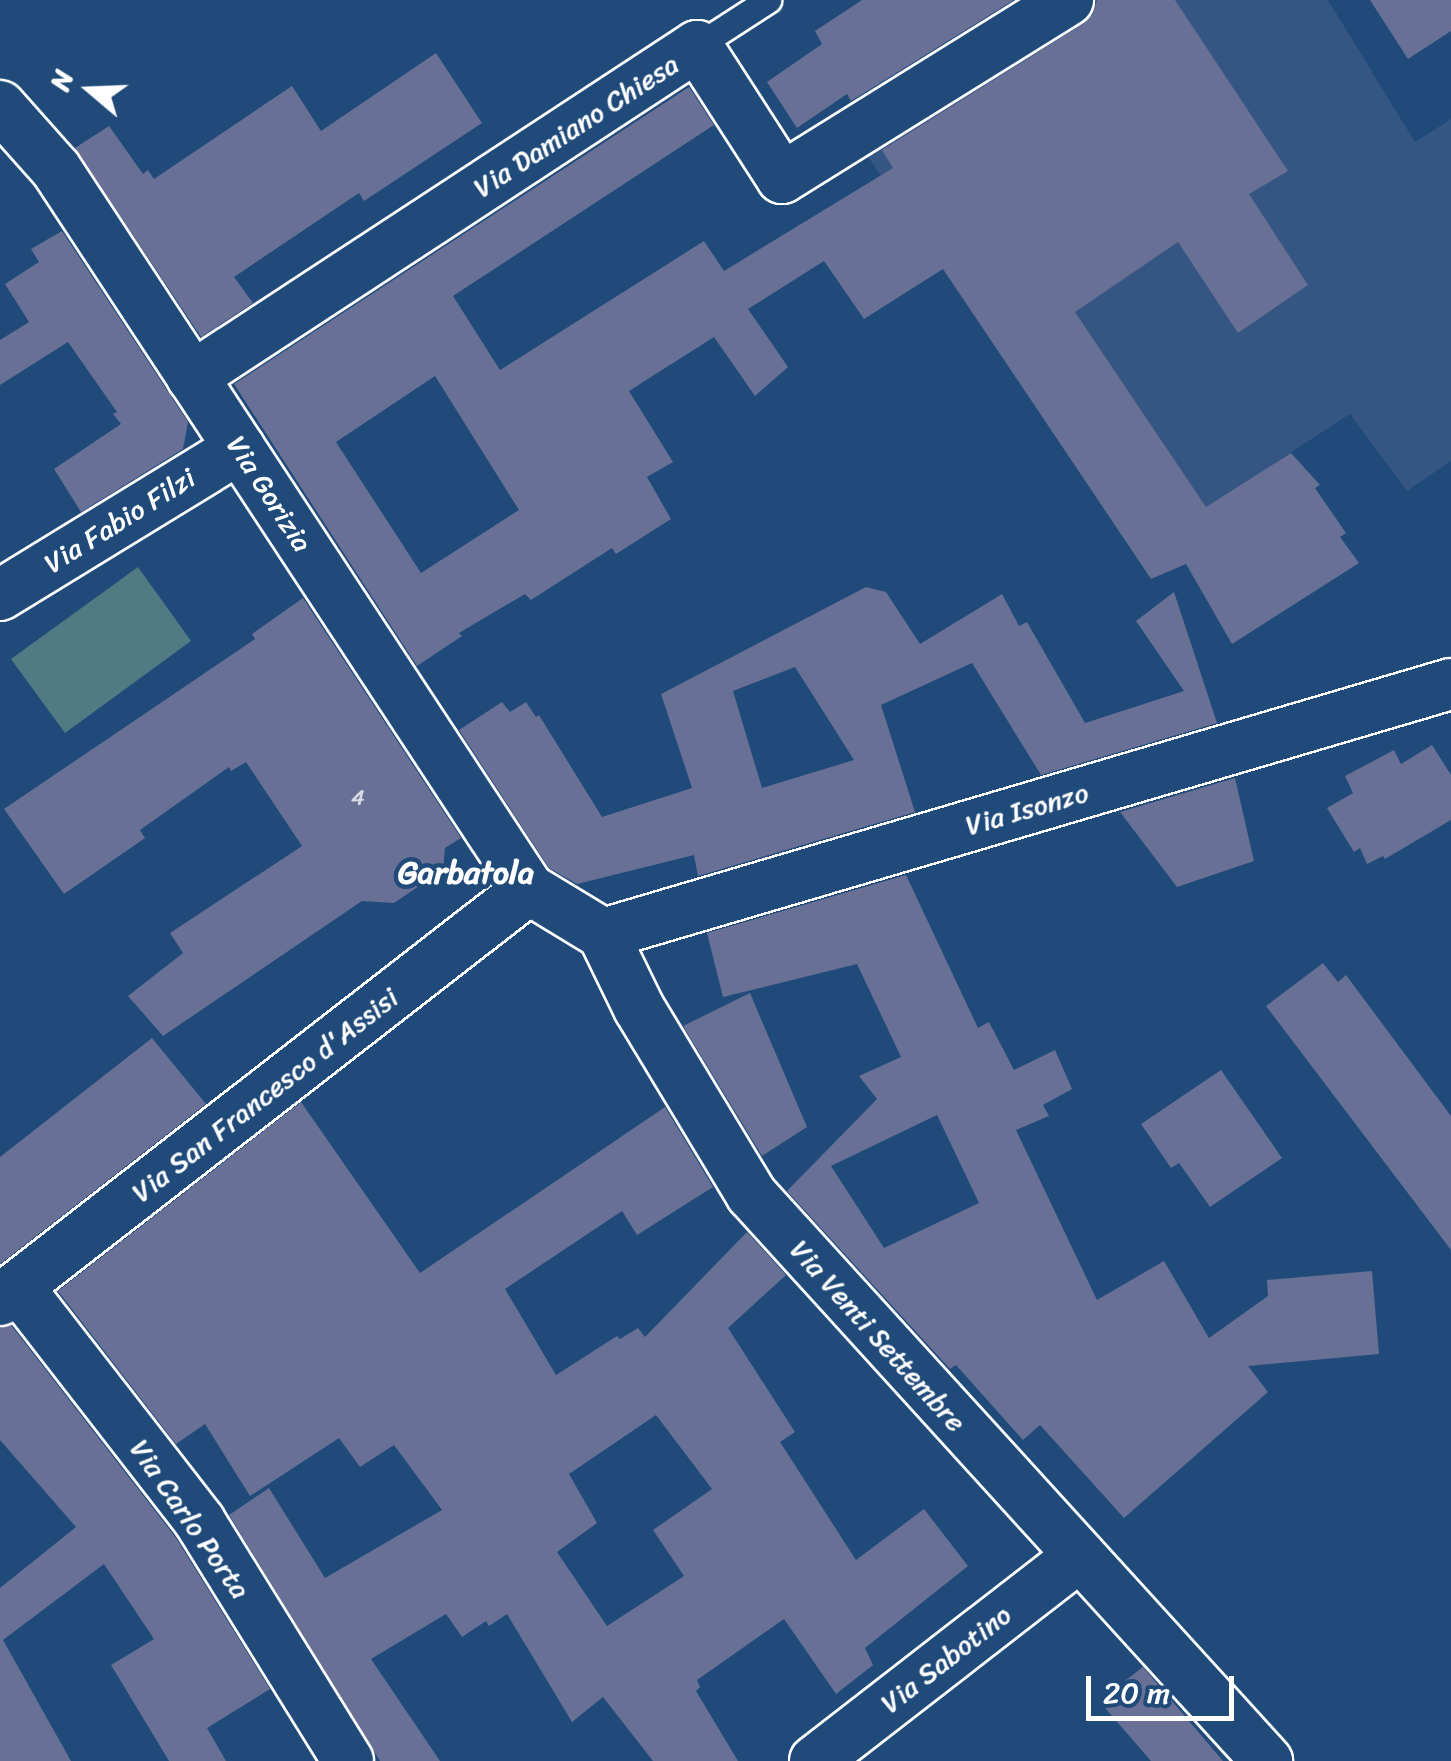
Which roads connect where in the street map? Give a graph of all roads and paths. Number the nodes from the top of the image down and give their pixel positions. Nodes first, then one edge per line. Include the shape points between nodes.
1 (768, 0) edge
2 (1068, 0) edge
3 (697, 46) junction
4 (0, 106) edge
5 (192, 377) junction
6 (240, 448) junction
7 (0, 595) edge
8 (1451, 684) edge
9 (530, 888) junction
10 (603, 934) junction
11 (9, 1294) edge
12 (1078, 1557) junction
13 (348, 1761) edge
14 (815, 1761) edge
15 (1267, 1761) edge

1 - 3 lane
2 - 3 street, Via Damiano Chiesa via 782,178
3 - 5 street, Via Damiano Chiesa
4 - 5 street, Via Gorizia via 56,170
5 - 6 street, Via Gorizia
6 - 7 street, Via Fabio Filzi
6 - 9 street, Via Gorizia
8 - 10 street, Via Isonzo
9 - 10 street
9 - 11 street, Via San Francesco d'Assisi
10 - 12 street, Via Venti Settembre via 639,1008 752,1194
11 - 13 street, Via Carlo Porta via 200,1522
12 - 14 street, Via Sabotino
12 - 15 street, Via Venti Settembre

